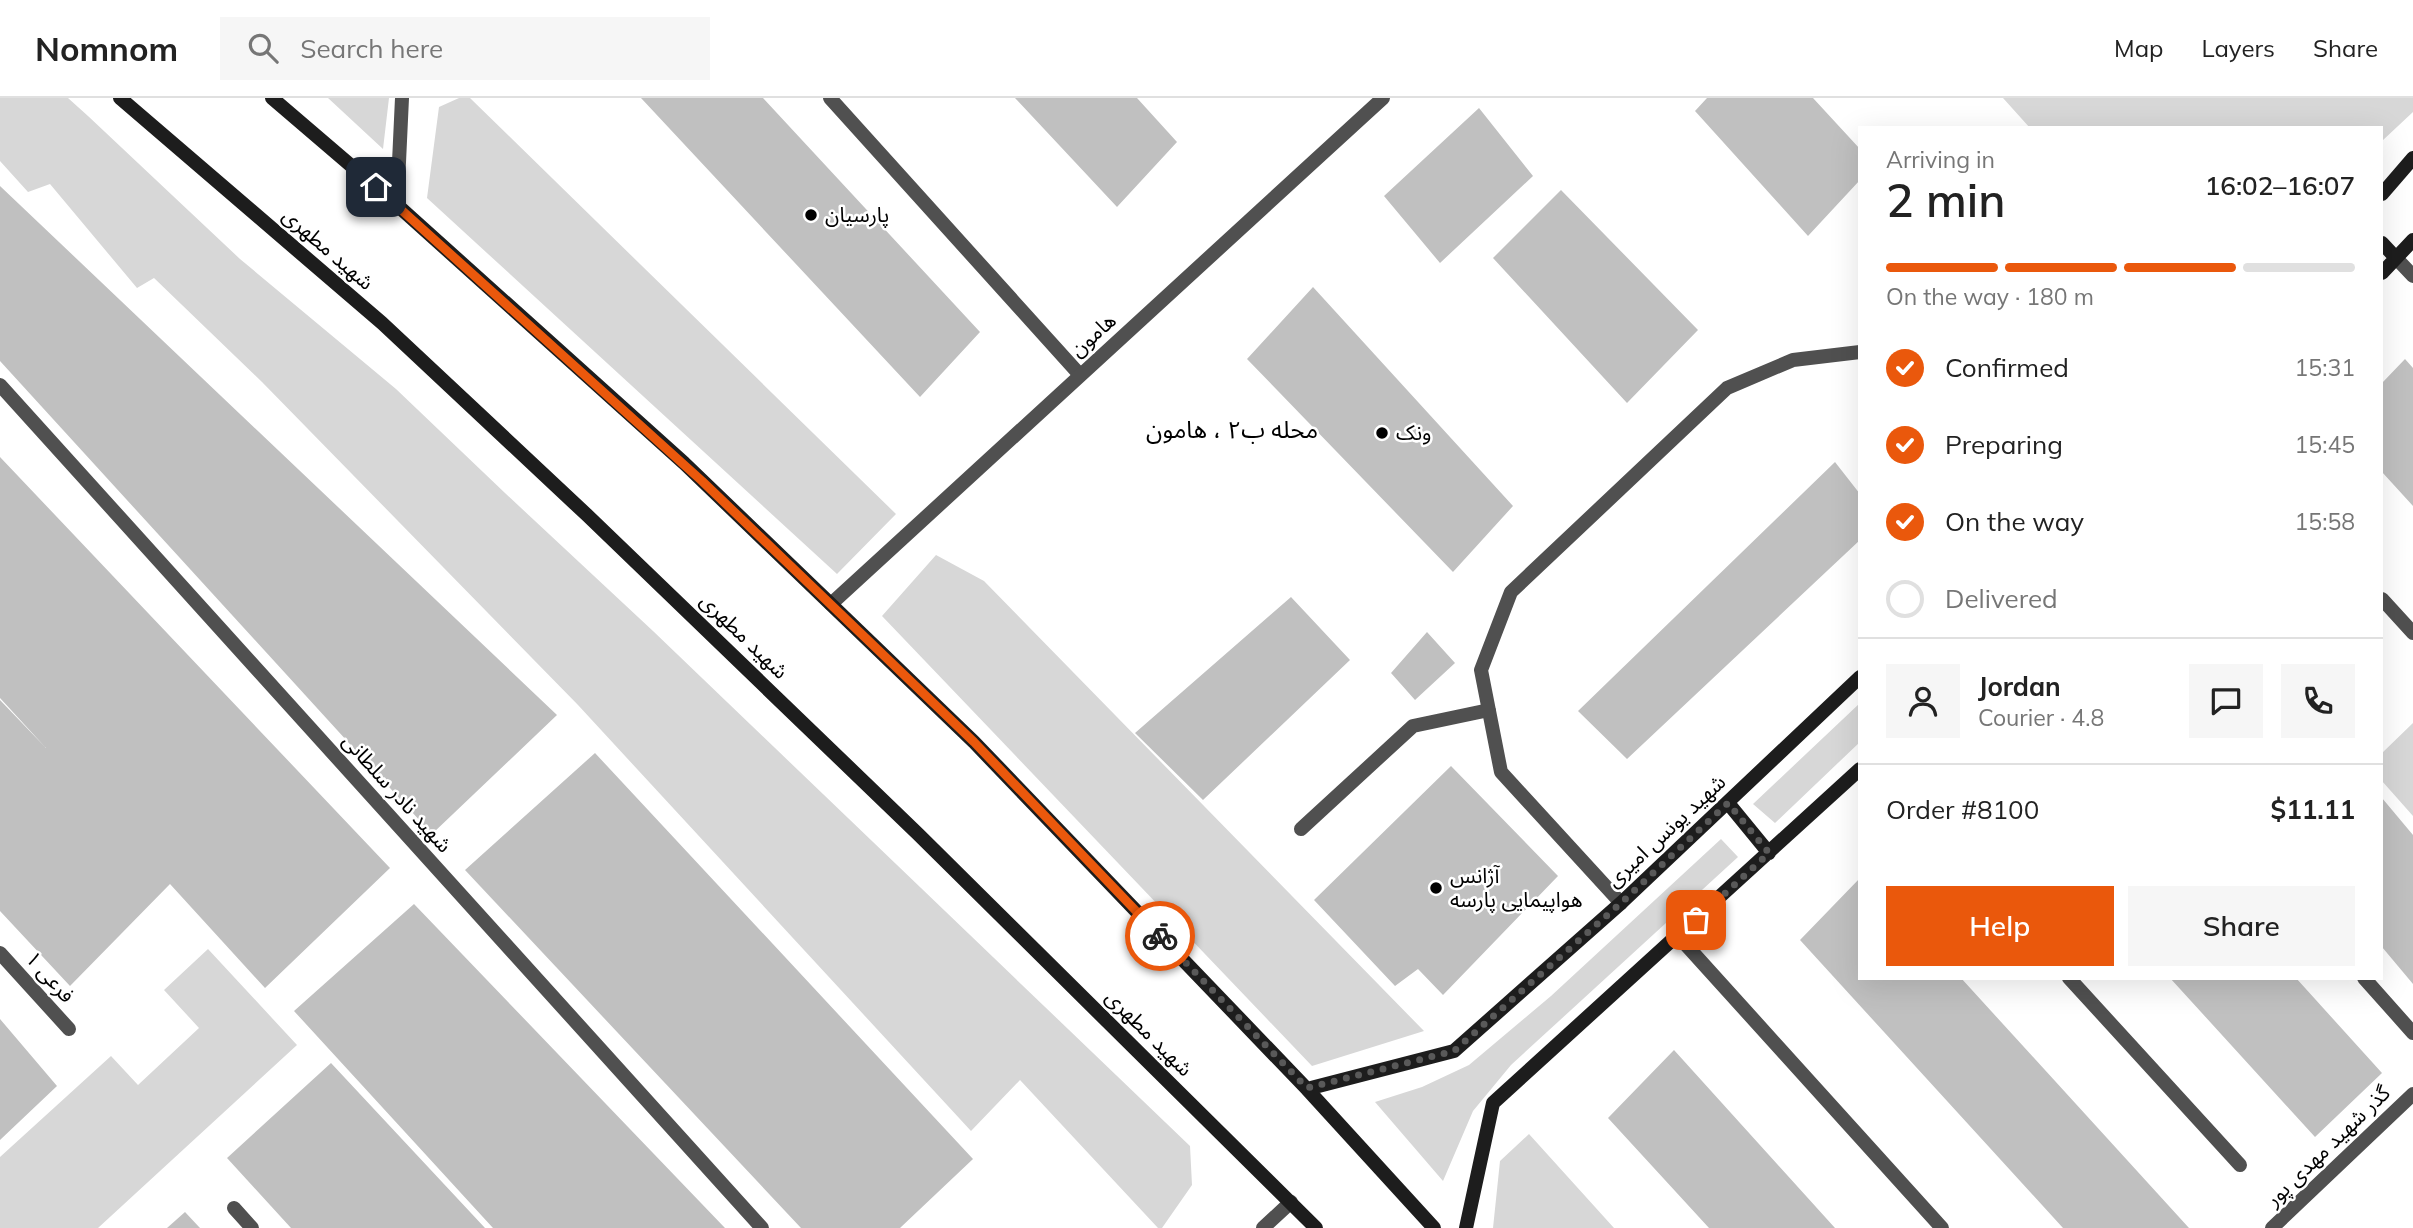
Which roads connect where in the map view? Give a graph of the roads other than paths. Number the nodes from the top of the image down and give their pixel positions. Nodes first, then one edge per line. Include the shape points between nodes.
1 (120, 98) edge
2 (272, 98) edge
3 (402, 98) edge
4 (830, 98) edge
5 (1383, 98) edge
6 (2413, 158) edge
7 (2383, 193) edge
8 (397, 205) junction
9 (2413, 240) edge
10 (2383, 244) edge
11 (2396, 258) junction
12 (2383, 273) edge
13 (2413, 276) edge
14 (1858, 352) edge
15 (1080, 375) junction
16 (0, 386) edge
17 (2383, 600) edge
18 (831, 604) junction
19 (2413, 633) edge
20 (1858, 679) edge
21 (1489, 710) junction
22 (1858, 771) edge
23 (1728, 803) junction
24 (1301, 829) dead end
25 (1769, 853) junction
26 (1621, 903) junction
27 (1678, 936) junction
28 (0, 953) edge
29 (2071, 980) edge
30 (2366, 980) edge
31 (69, 1028) dead end
32 (2413, 1033) edge
33 (1307, 1088) junction
34 (2413, 1094) edge
35 (2240, 1165) dead end
36 (1291, 1202) junction
37 (234, 1208) dead end
38 (252, 1228) edge
39 (762, 1228) edge
40 (1263, 1228) edge
41 (1316, 1228) edge
42 (1434, 1228) edge
43 (1466, 1228) edge
44 (1942, 1228) edge
45 (2272, 1228) edge

1 - 36 main road, شهید مطهری via 382,323 587,515
2 - 8 main road
3 - 8 street
4 - 15 street
5 - 15 street, هامون
6 - 7 main road
8 - 18 main road via 684,463
9 - 11 main road
10 - 11 main road
11 - 12 main road
11 - 13 street
14 - 21 street via 1793,360 1727,388 1511,592 1481,670
15 - 18 street, هامون
16 - 39 street, شهید نادر سلطانی
17 - 19 street
18 - 33 main road via 974,742
20 - 23 main road, شهید یونس امیری
21 - 24 street via 1412,726
21 - 26 street via 1501,772
22 - 25 main road
23 - 25 main road
23 - 26 main road, شهید یونس امیری
25 - 27 main road
26 - 33 main road, شهید یونس امیری via 1454,1051
27 - 43 main road via 1493,1102
27 - 44 street
28 - 31 street, فرعی ۱
29 - 35 street
30 - 32 street
33 - 42 main road
34 - 45 street, گذر شهید مهدی پور
36 - 40 street
36 - 41 main road, شهید مطهری
37 - 38 street

